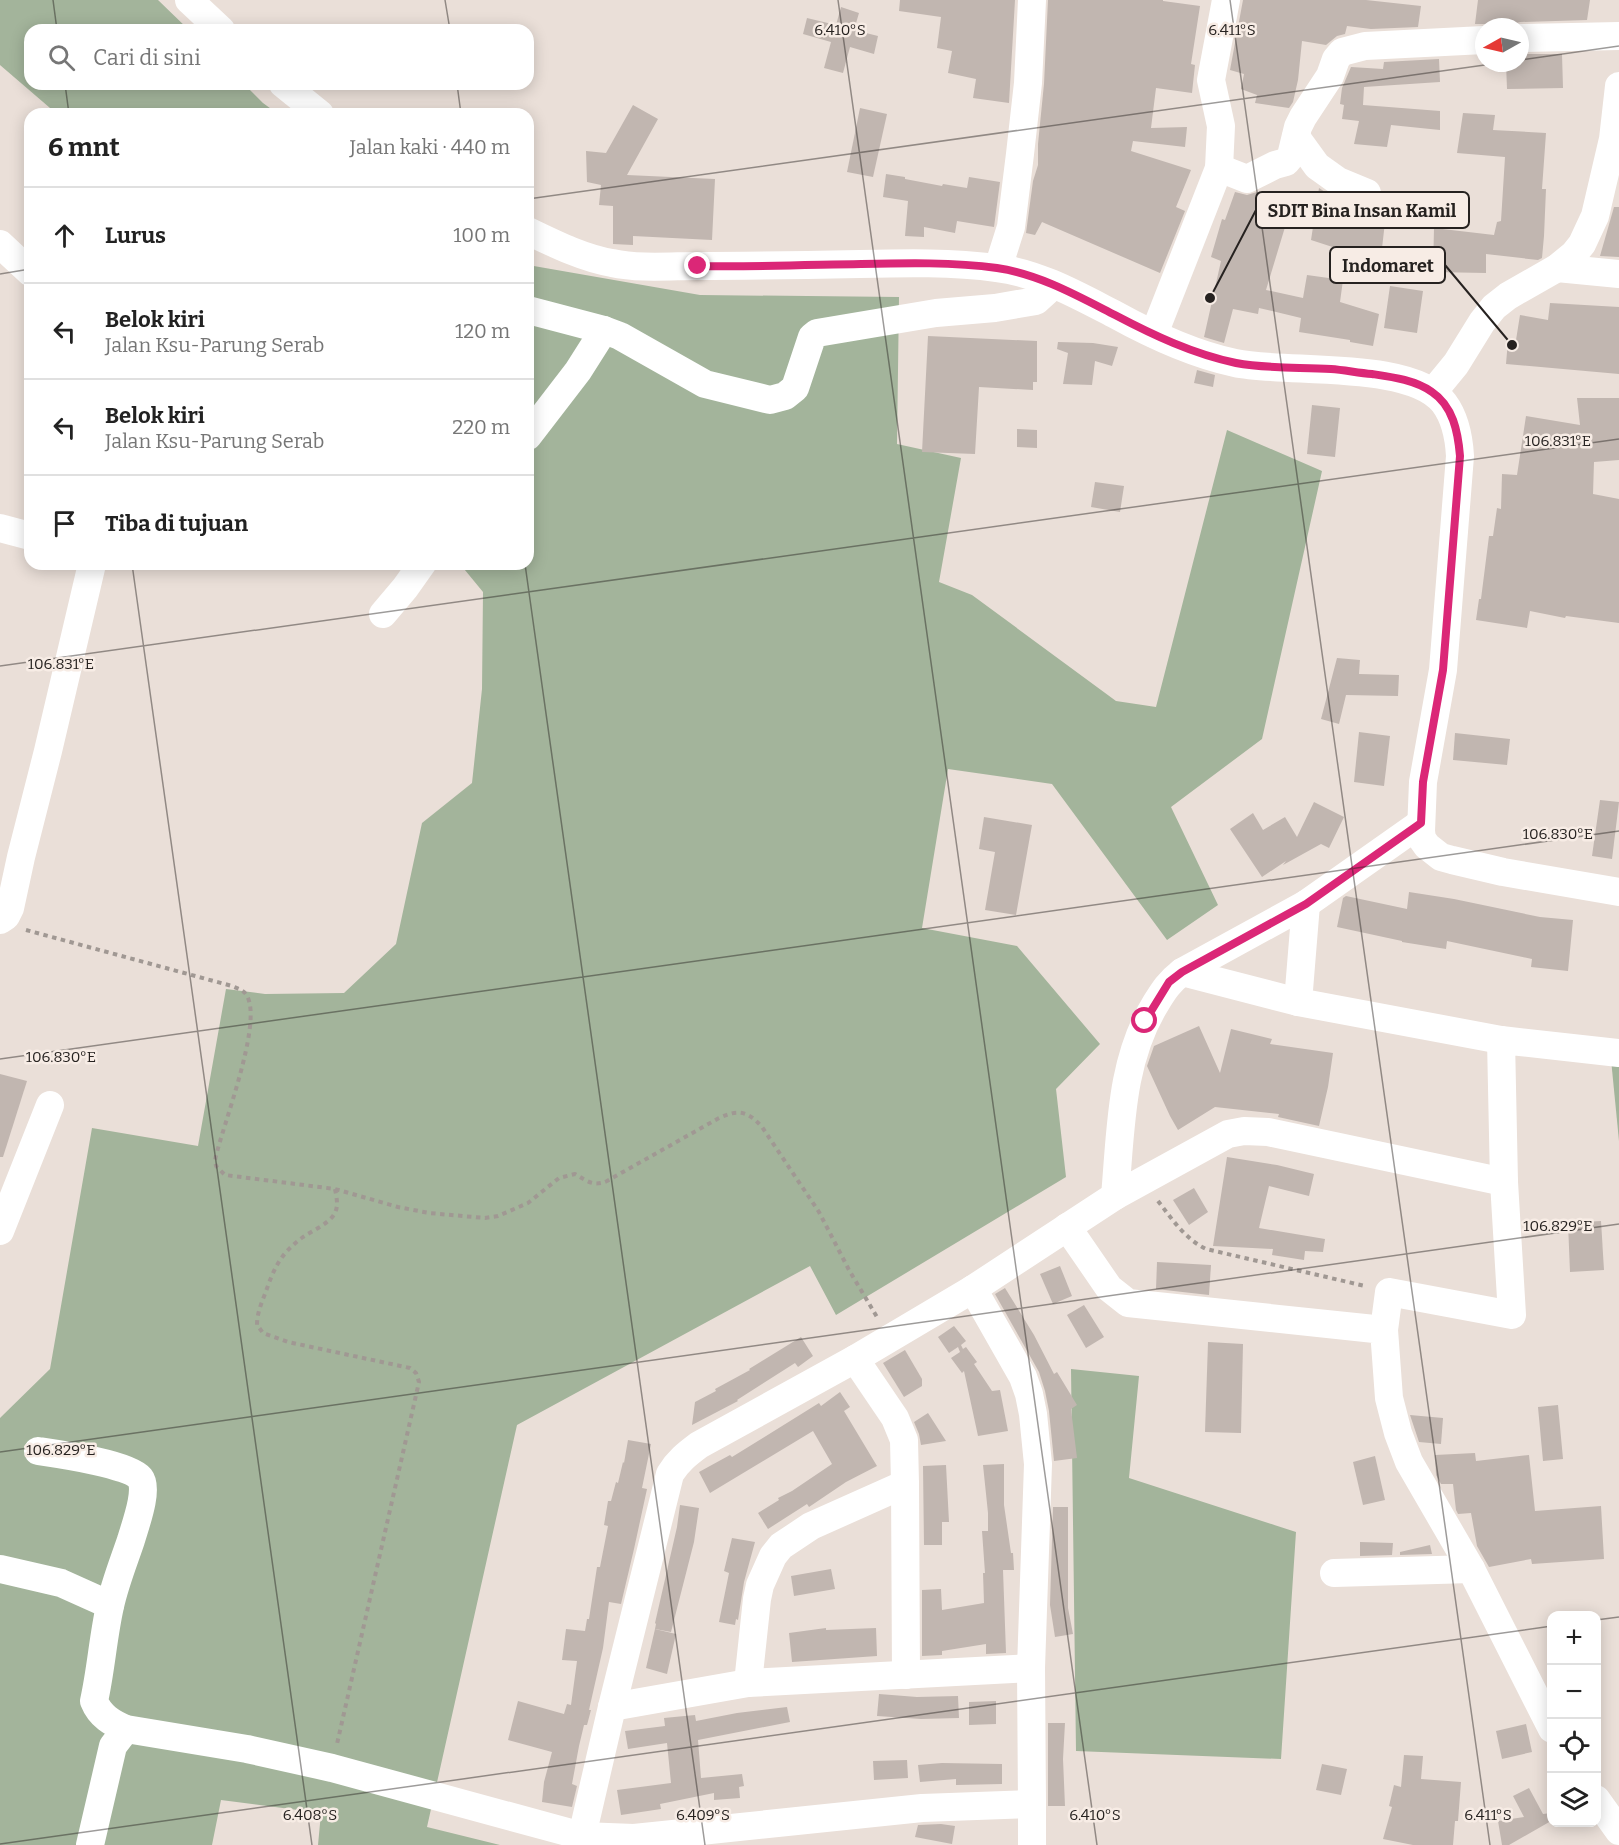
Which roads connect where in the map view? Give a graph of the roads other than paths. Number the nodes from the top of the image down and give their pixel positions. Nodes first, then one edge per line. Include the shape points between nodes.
1 (189, 0) edge
2 (1032, 0) edge
3 (1226, 0) edge
4 (215, 24) edge
5 (1619, 36) edge
6 (1529, 38) edge
7 (1475, 40) edge
8 (1619, 86) edge
9 (290, 90) edge
10 (313, 108) edge
11 (1617, 114) edge
12 (1296, 137) junction
13 (1613, 164) edge
14 (1219, 168) junction
15 (1367, 194) dead end
16 (534, 234) edge
17 (0, 244) edge
18 (24, 266) edge
19 (998, 268) junction
20 (1557, 268) junction
21 (1619, 274) edge
22 (1049, 283) junction
23 (534, 312) edge
24 (604, 330) junction
25 (1154, 334) junction
26 (1433, 392) junction
27 (534, 428) edge
28 (0, 528) edge
29 (24, 534) edge
30 (91, 570) edge
31 (418, 570) edge
32 (383, 614) dead end
33 (1421, 823) junction
34 (1619, 892) edge
35 (1306, 904) junction
36 (3, 918) edge
37 (1182, 972) junction
38 (1298, 1002) junction
39 (1500, 1040) junction
40 (1619, 1053) edge
41 (50, 1105) dead end
42 (1504, 1182) junction
43 (1115, 1196) junction
44 (1067, 1227) junction
45 (0, 1231) edge
46 (973, 1289) junction
47 (1384, 1330) junction
48 (855, 1359) junction
49 (39, 1451) dead end
50 (905, 1484) junction
51 (0, 1569) edge
52 (1471, 1569) junction
53 (1334, 1573) dead end
54 (110, 1605) junction
55 (1031, 1668) junction
56 (906, 1675) junction
57 (748, 1683) junction
58 (612, 1707) junction
59 (1547, 1721) edge
60 (126, 1729) junction
61 (1032, 1804) junction
62 (1601, 1806) edge
63 (1619, 1831) edge
64 (582, 1836) junction
65 (90, 1845) edge
66 (1032, 1845) edge

1 - 4 street
2 - 19 street via 1028,83 1011,227
3 - 14 street via 1211,80 1221,126
5 - 6 street
7 - 12 street via 1365,46 1342,52 1303,117
8 - 11 street
9 - 10 street
11 - 13 street
12 - 14 street via 1292,156 1286,162 1247,178
12 - 15 street via 1317,165 1338,182
13 - 20 street via 1588,234 1574,254
14 - 25 street
16 - 19 street via 588,258 615,264
17 - 18 street
19 - 22 street
20 - 21 street
20 - 26 street via 1494,307
22 - 24 street via 1047,291 1036,301 817,333 812,337 795,388 770,400 705,384
22 - 25 street
23 - 24 street
24 - 27 street
25 - 26 street via 1236,363 1393,377
26 - 33 street via 1453,418 1460,456 1443,670 1423,782
28 - 29 street
30 - 36 street via 10,908
31 - 32 street
33 - 34 street via 1422,839 1441,857
33 - 35 street
35 - 37 street
35 - 38 street
37 - 38 street
37 - 43 street via 1169,982 1145,1021 1131,1058
38 - 39 street
39 - 40 street
39 - 42 street
41 - 45 street
42 - 43 street via 1256,1131 1228,1134
42 - 47 street via 1512,1315 1389,1292
43 - 44 street
44 - 46 street
44 - 47 street via 1109,1288 1128,1303
46 - 48 street
46 - 55 street via 1023,1377 1033,1414 1038,1464
47 - 52 street via 1389,1398 1398,1433 1414,1472
48 - 50 street via 900,1428
48 - 58 street via 699,1445 676,1465 670,1474
49 - 54 street via 98,1461 135,1474 143,1482 135,1524
50 - 56 street
50 - 57 street via 811,1527 781,1546 773,1556 757,1599
51 - 54 street via 61,1583
52 - 53 street
52 - 59 street
54 - 60 street via 94,1701 98,1711
55 - 56 street
55 - 61 street
56 - 57 street
57 - 58 street
58 - 64 street
60 - 64 street via 332,1768
60 - 65 street via 113,1746
61 - 64 street via 922,1808 634,1838
61 - 66 street
62 - 63 street

